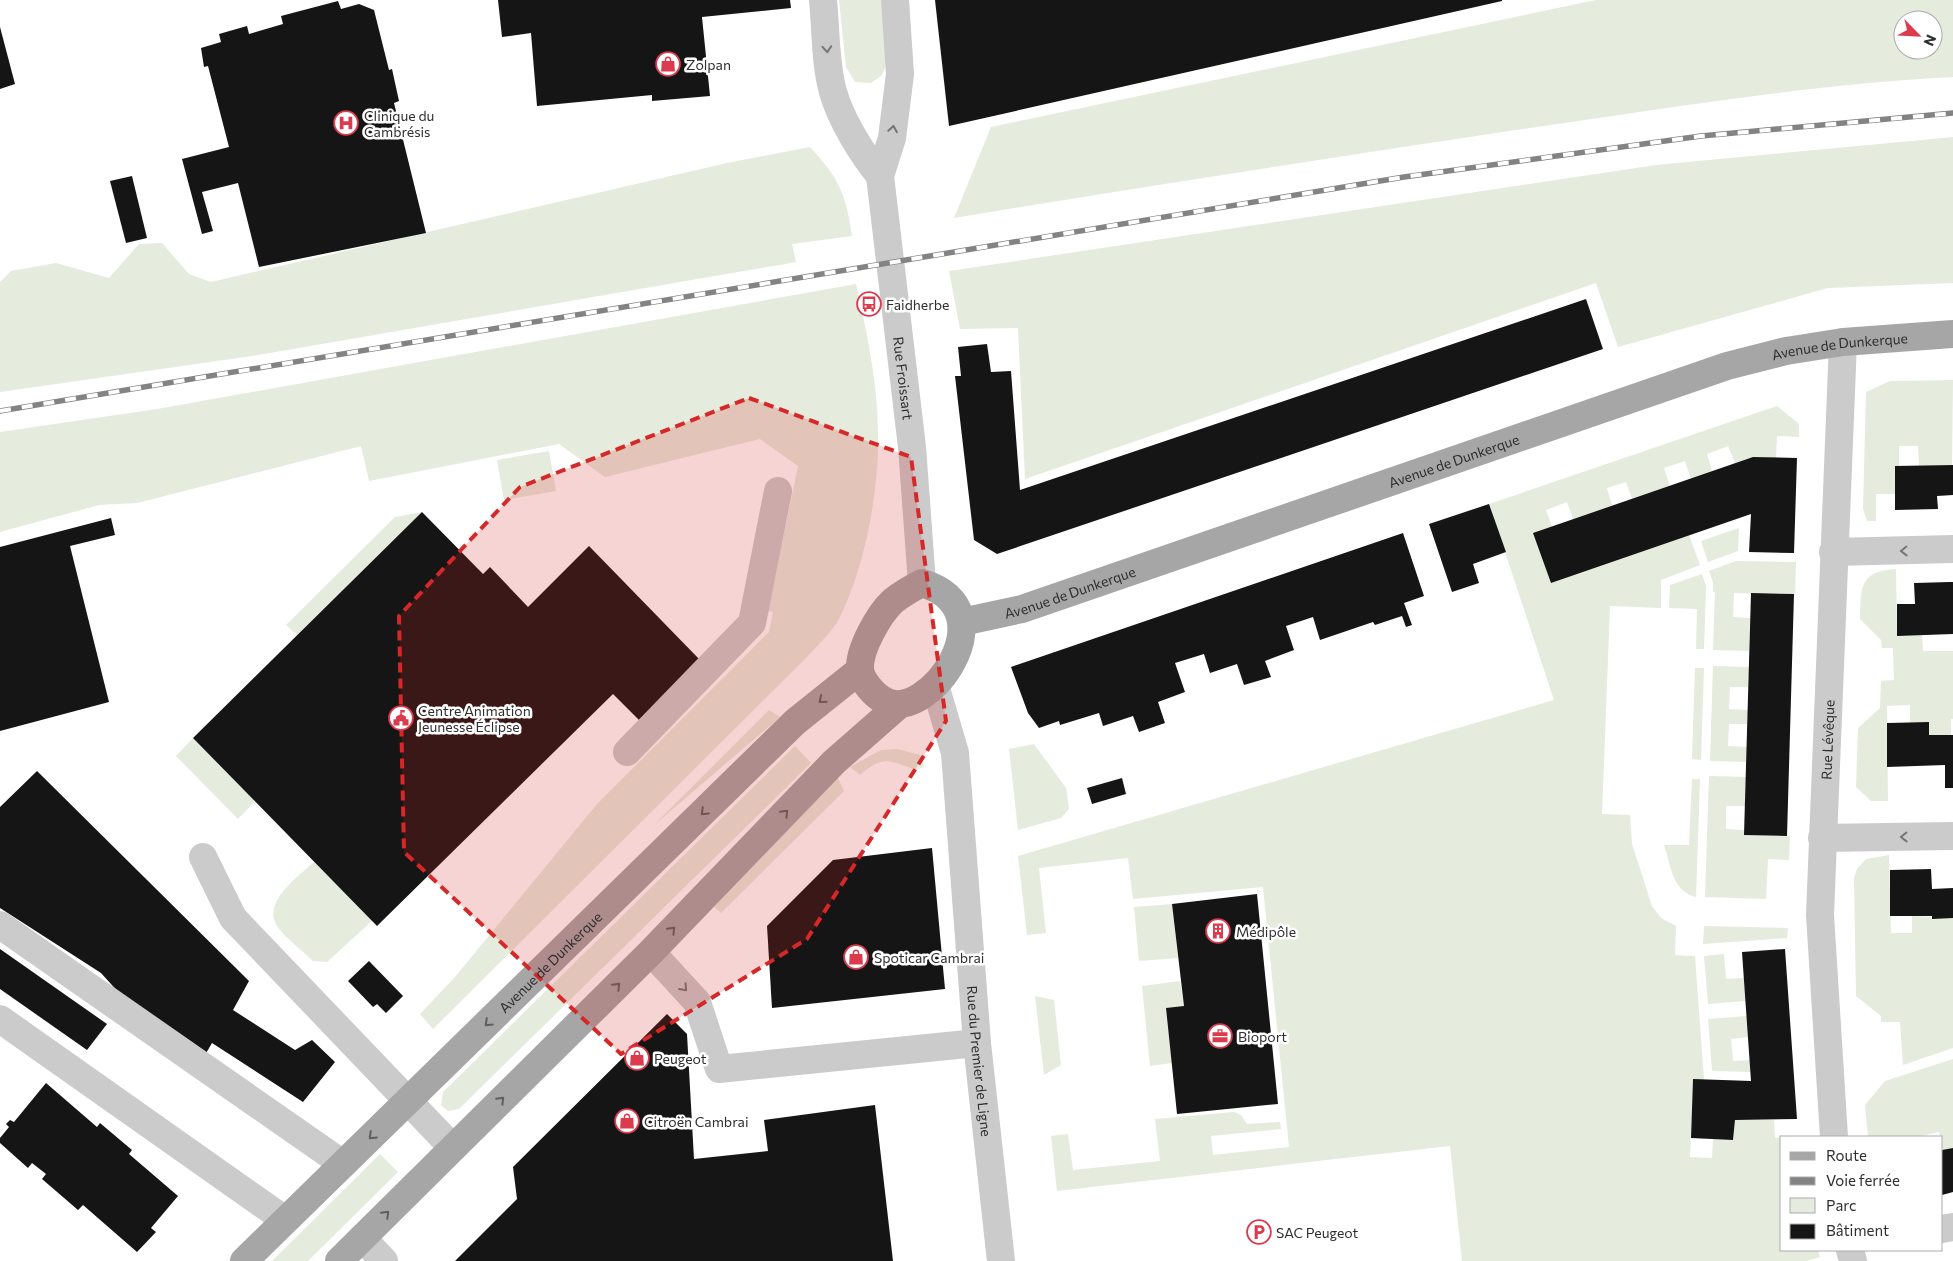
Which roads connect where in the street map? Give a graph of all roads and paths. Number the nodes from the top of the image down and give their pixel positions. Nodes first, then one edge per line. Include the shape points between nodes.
1 (823, 0) edge
2 (895, 0) edge
3 (880, 176) junction
4 (1953, 334) edge
5 (1843, 342) junction
6 (778, 491) dead end
7 (1953, 550) edge
8 (1833, 552) junction
9 (922, 583) junction
10 (962, 622) junction
11 (860, 670) junction
12 (934, 685) junction
13 (899, 705) junction
14 (627, 752) dead end
15 (1953, 836) edge
16 (1822, 838) junction
17 (203, 857) dead end
18 (0, 925) edge
19 (651, 952) junction
20 (0, 1019) edge
21 (977, 1043) junction
22 (409, 1100) junction
23 (1834, 1136) edge
24 (453, 1148) junction
25 (343, 1164) junction
26 (285, 1220) junction
27 (362, 1238) junction
28 (244, 1261) edge
29 (339, 1261) edge
30 (384, 1261) edge
31 (1001, 1261) edge

1 -> 3 street via 834,93 861,151
3 -> 2 street, Rue Froissart via 892,138 900,74
3 - 9 street, Rue Froissart via 912,446
4 - 5 main road, Avenue de Dunkerque
5 - 8 street, Rue Lévêque
5 - 10 main road, Avenue de Dunkerque via 1786,351 1727,366 1022,609
6 - 14 street via 752,623
7 -> 8 street
8 - 16 street, Rue Lévêque
9 - 10 main road via 937,587 949,596
9 - 11 main road via 892,602 877,622 867,641
10 - 12 main road via 958,649
11 - 13 main road via 874,693
11 -> 22 main road, Avenue de Dunkerque via 795,722
12 - 13 main road via 910,702
12 - 21 street, Rue du Premier de Ligne via 955,753
19 -> 13 main road via 834,762
15 -> 16 street
16 - 23 street, Rue Lévêque via 1820,915
17 - 22 street via 233,918
18 - 25 street
19 -> 21 street via 697,1002 719,1069
24 -> 19 main road
20 - 26 street
21 - 31 street, Rue du Premier de Ligne
22 - 24 street
22 -> 25 main road, Avenue de Dunkerque
27 -> 24 main road
25 - 26 main road, Avenue de Dunkerque
26 - 28 main road, Avenue de Dunkerque
27 - 29 main road
27 - 30 street

